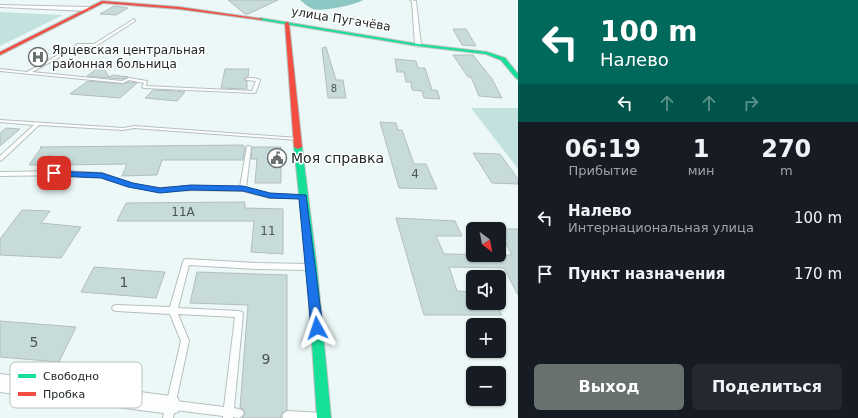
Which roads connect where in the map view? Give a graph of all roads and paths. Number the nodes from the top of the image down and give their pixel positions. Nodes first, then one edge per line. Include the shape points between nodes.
1 (22, 0) edge
2 (412, 0) edge
3 (104, 1) edge
4 (0, 6) edge
5 (6, 6) junction
6 (88, 9) junction
7 (134, 20) dead end
8 (287, 23) junction
9 (418, 44) junction
10 (0, 54) edge
11 (0, 70) edge
12 (26, 73) junction
13 (518, 77) edge
14 (247, 79) dead end
15 (0, 120) edge
16 (38, 124) junction
17 (298, 139) junction
18 (249, 147) dead end
19 (0, 159) edge
20 (0, 174) edge
21 (243, 188) junction
22 (303, 197) junction
23 (311, 267) junction
24 (116, 308) dead end
25 (173, 311) junction
26 (0, 383) edge
27 (10, 385) edge
28 (142, 407) edge
29 (169, 412) edge
30 (239, 413) dead end
31 (229, 415) edge
32 (287, 416) dead end
33 (324, 418) edge

1 - 5 street
2 - 9 street
3 - 6 street
3 - 8 street, улица Пугачёва via 179,8
4 - 5 street
5 - 6 street
6 - 10 street
7 - 12 lane via 95,45 79,45
8 - 9 street, улица Пугачёва
8 - 17 street
9 - 13 street, улица Пугачёва via 487,53 503,59
11 - 12 lane
12 - 14 lane via 123,82 129,79 146,82 144,87 254,92 258,80
15 - 16 lane
16 - 17 lane via 123,129 134,127
16 - 19 lane
17 - 22 street
18 - 21 lane
20 - 21 lane via 102,175 131,185 160,190
21 - 22 lane via 270,196
22 - 23 street
23 - 25 lane via 186,262
23 - 33 street
24 - 25 lane
25 - 29 lane via 185,341
25 - 31 lane via 239,314
26 - 27 street
28 - 29 street
29 - 31 lane
30 - 31 lane
32 - 33 lane

